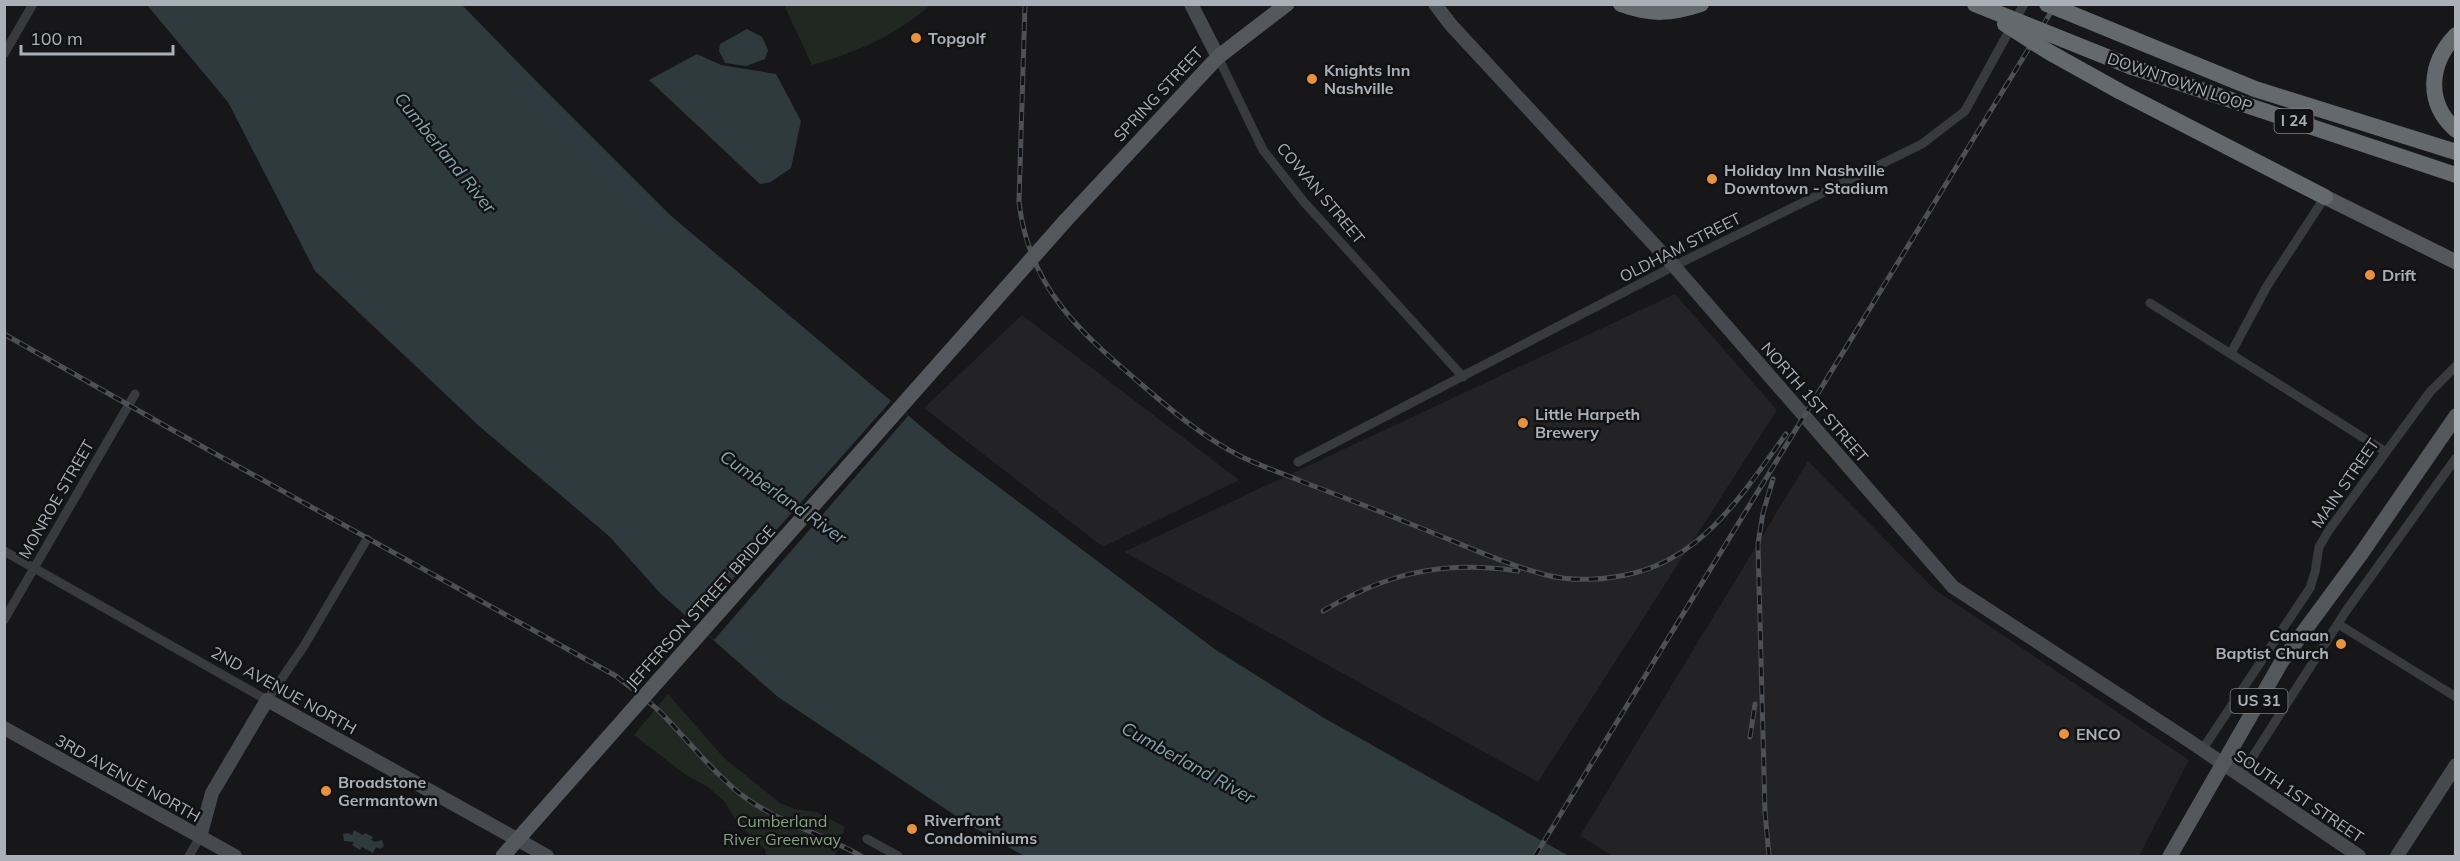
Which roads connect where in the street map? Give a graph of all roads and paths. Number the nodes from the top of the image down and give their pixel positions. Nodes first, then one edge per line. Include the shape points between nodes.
1 (33, 4) edge
2 (1191, 4) edge
3 (1287, 4) edge
4 (1435, 4) edge
5 (1621, 4) edge
6 (1701, 4) edge
7 (1975, 4) edge
8 (2024, 4) edge
9 (2055, 6) edge
10 (2456, 35) edge
11 (4, 54) edge
12 (1218, 57) junction
13 (2456, 130) edge
14 (2456, 152) edge
15 (2456, 175) edge
16 (2325, 196) junction
17 (1066, 220) joint
18 (2451, 256) edge
19 (1674, 266) junction
20 (2150, 303) dead end
21 (2231, 353) junction
22 (2456, 366) edge
23 (1463, 377) junction
24 (135, 394) dead end
25 (2456, 416) edge
26 (2386, 452) junction
27 (2456, 458) edge
28 (1298, 462) dead end
29 (367, 539) dead end
30 (4, 552) edge
31 (34, 568) junction
32 (4, 620) edge
33 (2338, 624) junction
34 (2456, 697) edge
35 (267, 700) junction
36 (4, 728) edge
37 (2202, 750) junction
38 (2220, 762) joint
39 (2456, 765) edge
40 (2241, 775) junction
41 (200, 837) junction
42 (867, 839) dead end
43 (189, 856) edge
44 (235, 856) edge
45 (503, 856) edge
46 (547, 856) edge
47 (898, 856) edge
48 (2170, 856) edge
49 (2359, 856) edge
50 (2397, 856) edge

1 - 11 street
2 - 12 street, COWAN STREET
3 - 12 main road, SPRING STREET
4 - 19 street, NORTH 1ST STREET
5 - 6 highway via 1641,12 1677,12
7 - 15 highway, DOWNTOWN LOOP / I 24, bridge via 2132,67
7 - 16 highway, bridge via 2119,91
8 - 19 street, OLDHAM STREET via 1965,111 1922,144
9 - 14 highway, DOWNTOWN LOOP / I 24 via 2255,88
10 - 13 highway via 2440,55 2433,82 2438,107
12 - 17 main road, SPRING STREET
12 - 23 street, COWAN STREET via 1263,150 1304,202
16 - 18 main road
16 - 21 street via 2267,286
17 - 45 main road, JEFFERSON STREET BRIDGE, bridge
19 - 23 street, OLDHAM STREET
19 - 37 street, NORTH 1ST STREET via 1953,587
20 - 21 street
21 - 26 street
22 - 26 street, MAIN STREET via 2430,392
23 - 28 street, OLDHAM STREET
24 - 31 street, MONROE STREET
25 - 48 main road, US 31, bridge via 2282,662
26 - 37 street, MAIN STREET via 2329,530 2319,547 2310,588
27 - 33 street
29 - 35 street
30 - 31 street, 2ND AVENUE NORTH
31 - 32 street, MONROE STREET
31 - 35 street, 2ND AVENUE NORTH
33 - 34 street
33 - 40 street
35 - 41 street via 212,793
35 - 46 street, 2ND AVENUE NORTH
36 - 41 street, 3RD AVENUE NORTH
37 - 38 street, NORTH 1ST STREET
38 - 40 street, SOUTH 1ST STREET
39 - 50 street
40 - 49 street, SOUTH 1ST STREET
41 - 43 street
41 - 44 street, 3RD AVENUE NORTH
42 - 47 street

